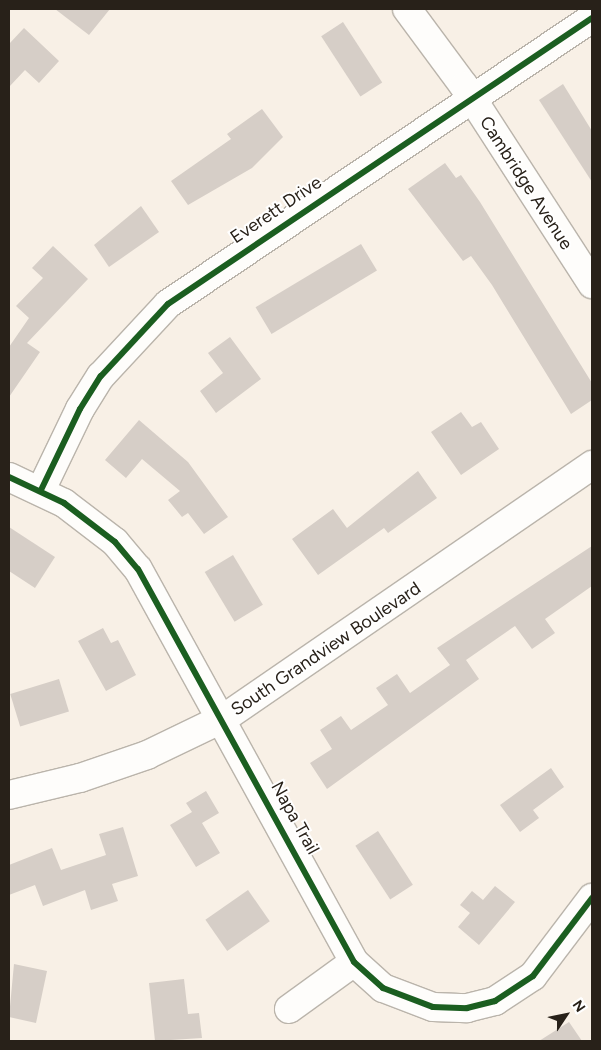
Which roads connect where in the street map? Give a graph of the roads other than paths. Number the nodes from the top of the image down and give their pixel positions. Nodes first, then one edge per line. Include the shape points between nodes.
1 (407, 9) edge
2 (592, 18) edge
3 (471, 98) junction
4 (592, 284) edge
5 (592, 465) edge
6 (9, 477) edge
7 (41, 490) junction
8 (224, 718) junction
9 (9, 795) edge
10 (592, 898) edge
11 (354, 962) junction
12 (289, 1009) dead end

1 - 3 street, Cambridge Avenue
2 - 3 street, Everett Drive
3 - 4 street, Cambridge Avenue
3 - 7 street, Everett Drive via 203,278 147,322 124,346 80,409
5 - 8 street, South Grandview Boulevard
6 - 7 street, Napa Trail
7 - 8 street, Napa Trail via 98,528 138,569
8 - 9 street, South Grandview Boulevard via 147,755 80,778
8 - 11 street, Napa Trail
10 - 11 street, Napa Trail via 533,976 495,1001 449,1009 417,1004 383,988
11 - 12 street

